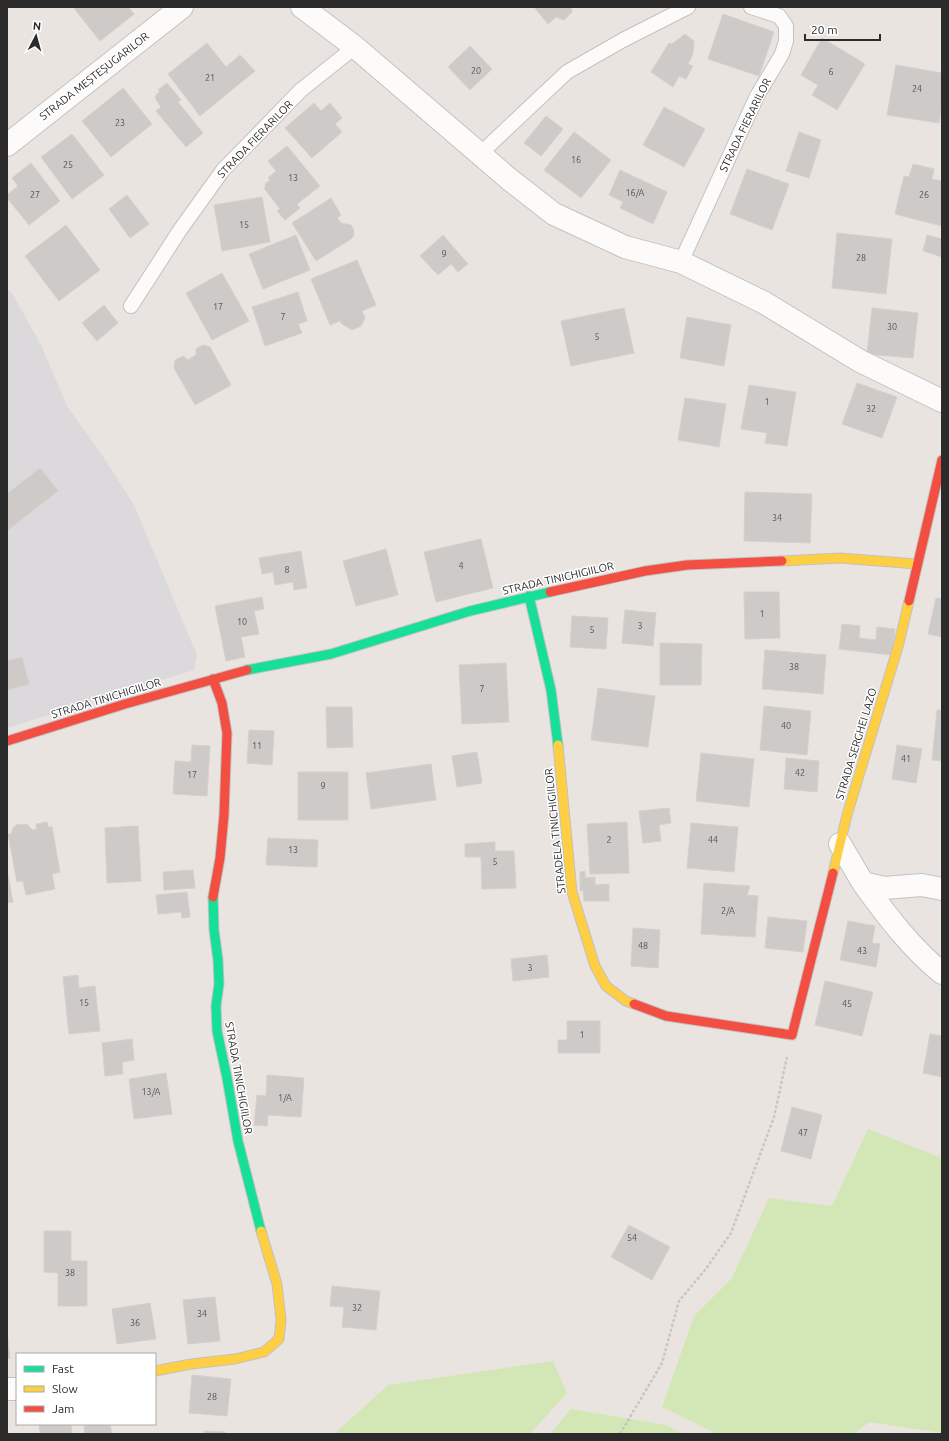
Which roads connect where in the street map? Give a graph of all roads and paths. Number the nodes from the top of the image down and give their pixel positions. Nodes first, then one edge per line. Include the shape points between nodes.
1 (182, 7) edge
2 (302, 7) edge
3 (688, 7) edge
4 (751, 7) edge
5 (355, 47) junction
6 (7, 145) edge
7 (480, 154) junction
8 (681, 262) junction
9 (131, 306) dead end
10 (942, 401) edge
11 (942, 460) edge
12 (937, 504) edge
13 (917, 564) junction
14 (529, 596) junction
15 (212, 679) junction
16 (7, 740) edge
17 (840, 844) junction
18 (863, 884) junction
19 (942, 889) edge
20 (942, 973) edge
21 (792, 1035) junction
22 (156, 1371) edge
23 (620, 1434) edge

1 - 6 street, STRADA MEȘTEȘUGARILOR
2 - 5 street
3 - 7 lane via 622,40 567,72
4 - 8 lane, STRADA FIERARILOR via 779,16 786,26 786,41 782,54 757,96
5 - 7 street
5 - 9 lane, STRADA FIERARILOR via 301,90 223,170
7 - 8 street via 554,214 625,247
8 - 10 street via 763,302 860,361
11 - 12 street, STRADA SERGHEI LAZO
12 - 13 street, STRADA SERGHEI LAZO
13 - 14 street, STRADA TINICHIGIILOR via 840,558 687,565 638,572
13 - 17 street, STRADA SERGHEI LAZO via 898,647 846,815
14 - 15 street, STRADA TINICHIGIILOR via 470,611 331,654 264,666
14 - 21 street, STRADELA TINICHIGIILOR via 551,690 572,892 595,966 606,986 626,1001 666,1016
15 - 16 street, STRADA TINICHIGIILOR
15 - 22 street, STRADA TINICHIGIILOR via 222,703 226,733 224,815 213,899 219,984 216,1006 217,1031 238,1141 255,1211 277,1284 281,1320 279,1338 264,1352
17 - 18 street
17 - 21 street, STRADA SERGHEI LAZO
18 - 19 street via 884,888 922,885
18 - 20 street via 889,919 928,962
21 - 23 path via 774,1117 731,1233 679,1301 662,1363

